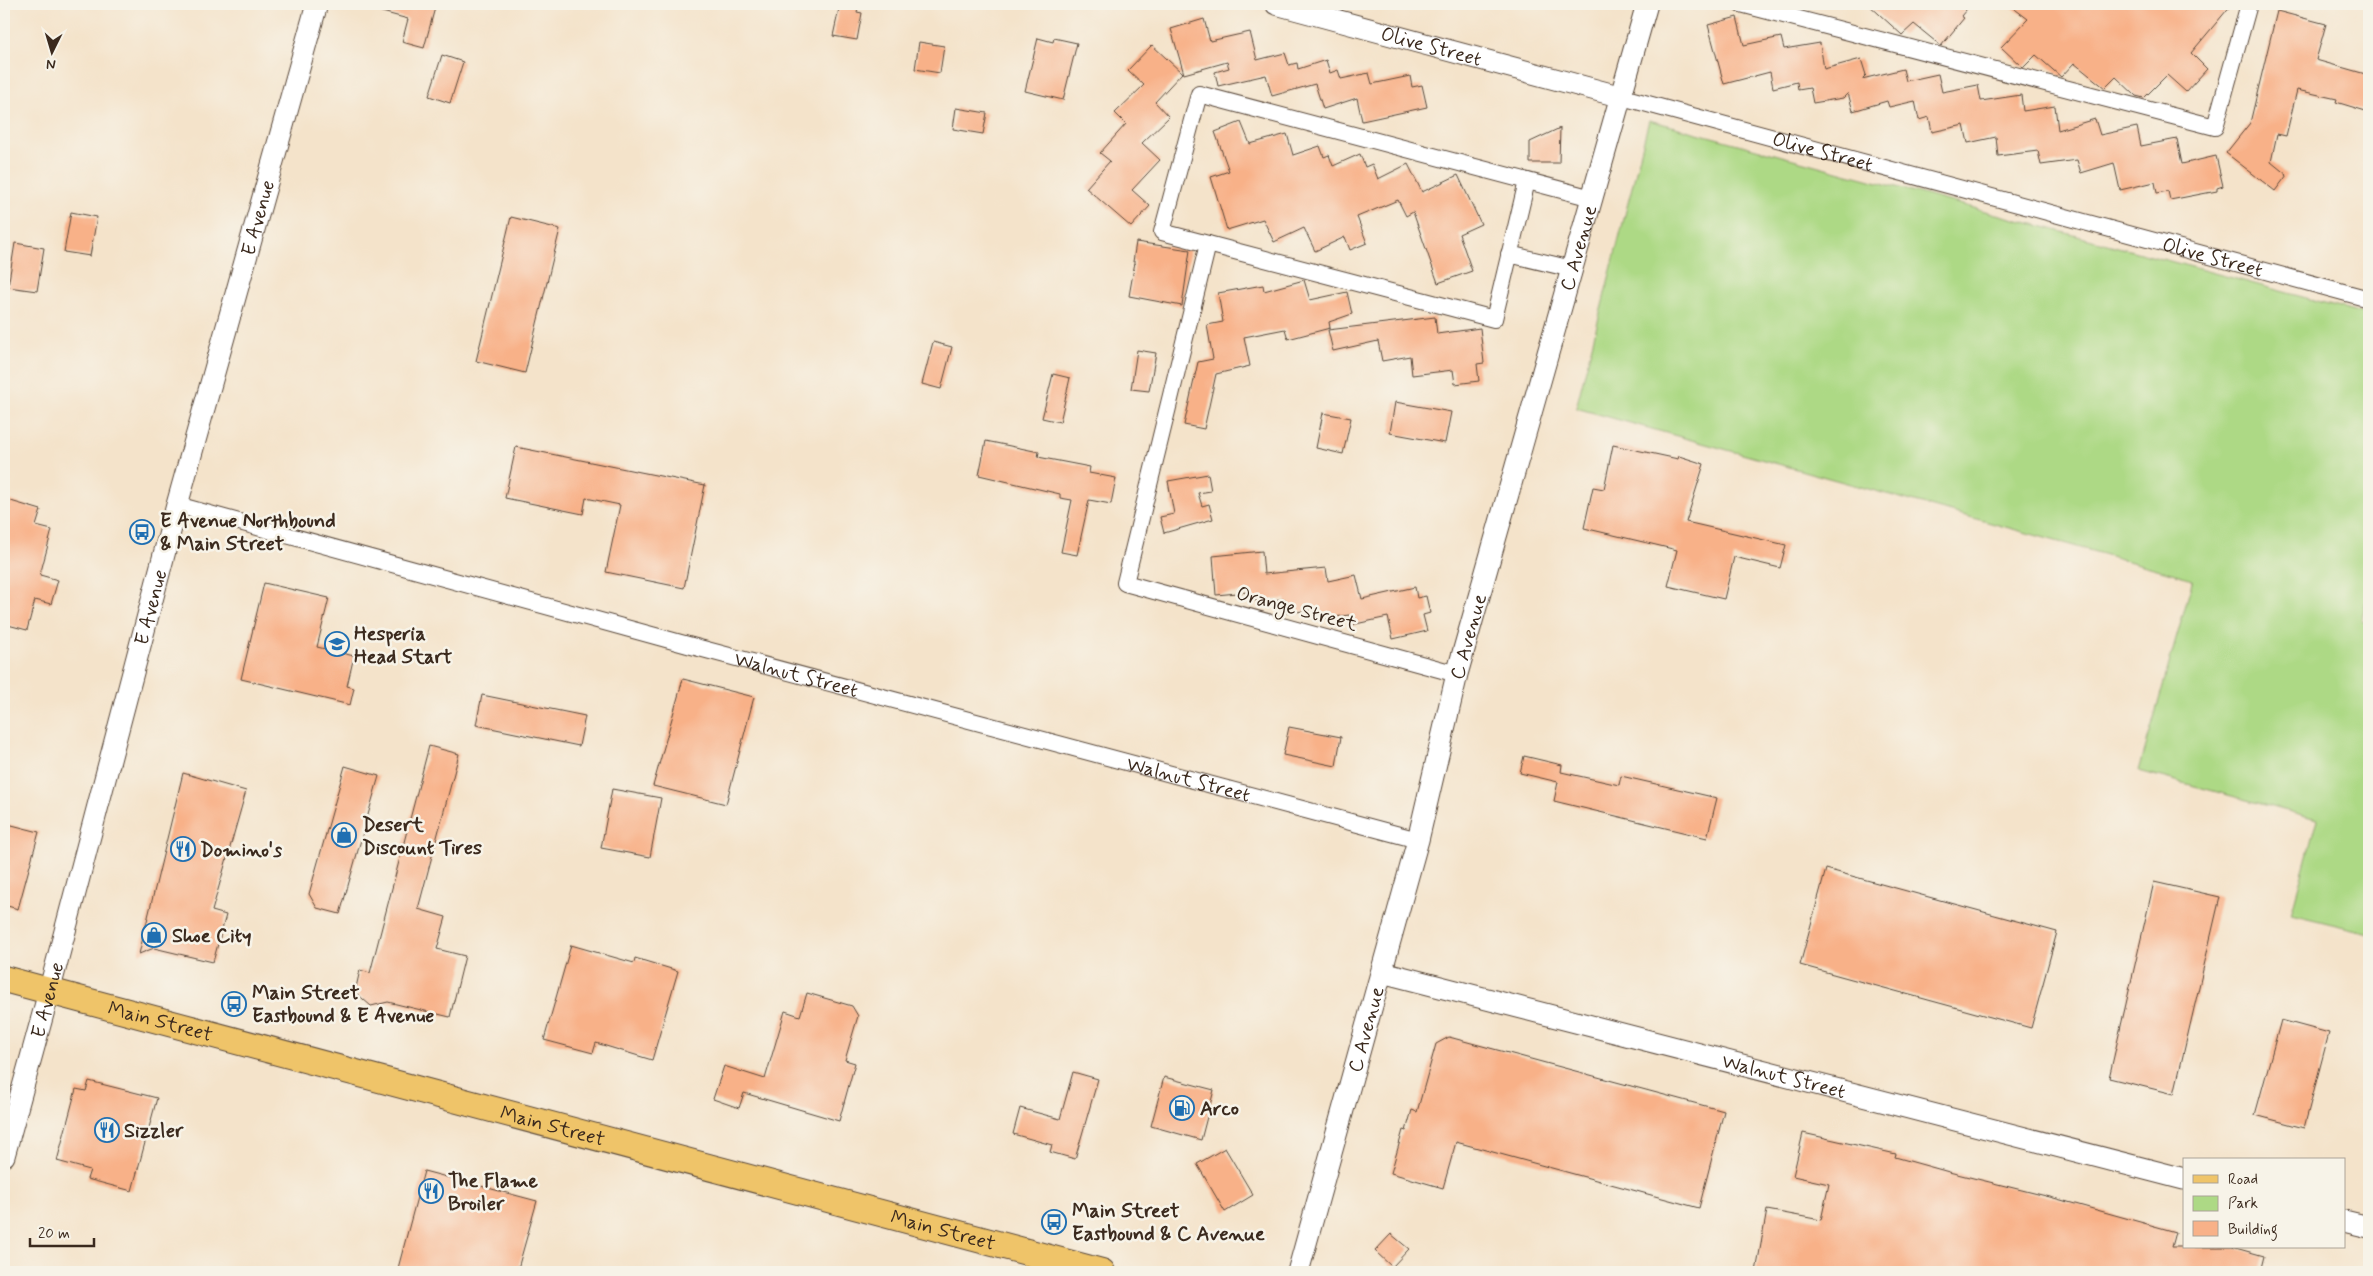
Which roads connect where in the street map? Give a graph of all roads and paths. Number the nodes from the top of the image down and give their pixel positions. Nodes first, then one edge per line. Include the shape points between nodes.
1 (317, 4) edge
2 (1276, 4) edge
3 (1647, 4) edge
4 (1741, 4) edge
5 (2249, 4) edge
6 (1622, 97) junction
7 (1527, 181) junction
8 (1592, 198) junction
9 (1208, 244) junction
10 (1508, 254) junction
11 (1572, 269) junction
12 (2369, 300) edge
13 (177, 505) junction
14 (1457, 674) junction
15 (1418, 840) junction
16 (1382, 972) junction
17 (4, 979) edge
18 (49, 992) junction
19 (4, 1156) edge
20 (2183, 1180) edge
21 (2346, 1221) edge
22 (2369, 1227) edge
23 (1102, 1272) edge
24 (1298, 1272) edge

1 - 13 street, E Avenue
2 - 6 street, Olive Street
3 - 6 street, C Avenue
4 - 5 street via 2215,127
6 - 8 street, C Avenue
6 - 12 street, Olive Street
7 - 8 street
7 - 9 street via 1199,94 1162,232
7 - 10 street
8 - 11 street, C Avenue
9 - 10 street via 1494,319
9 - 14 street, Orange Street via 1125,583
10 - 11 street
11 - 14 street, C Avenue
13 - 15 street, Walnut Street
13 - 18 street, E Avenue
14 - 15 street, C Avenue
15 - 16 street, C Avenue
16 - 20 street, Walnut Street
16 - 24 street, C Avenue
17 - 18 main road, Main Street
18 - 19 street, E Avenue
18 - 23 main road, Main Street
21 - 22 street

